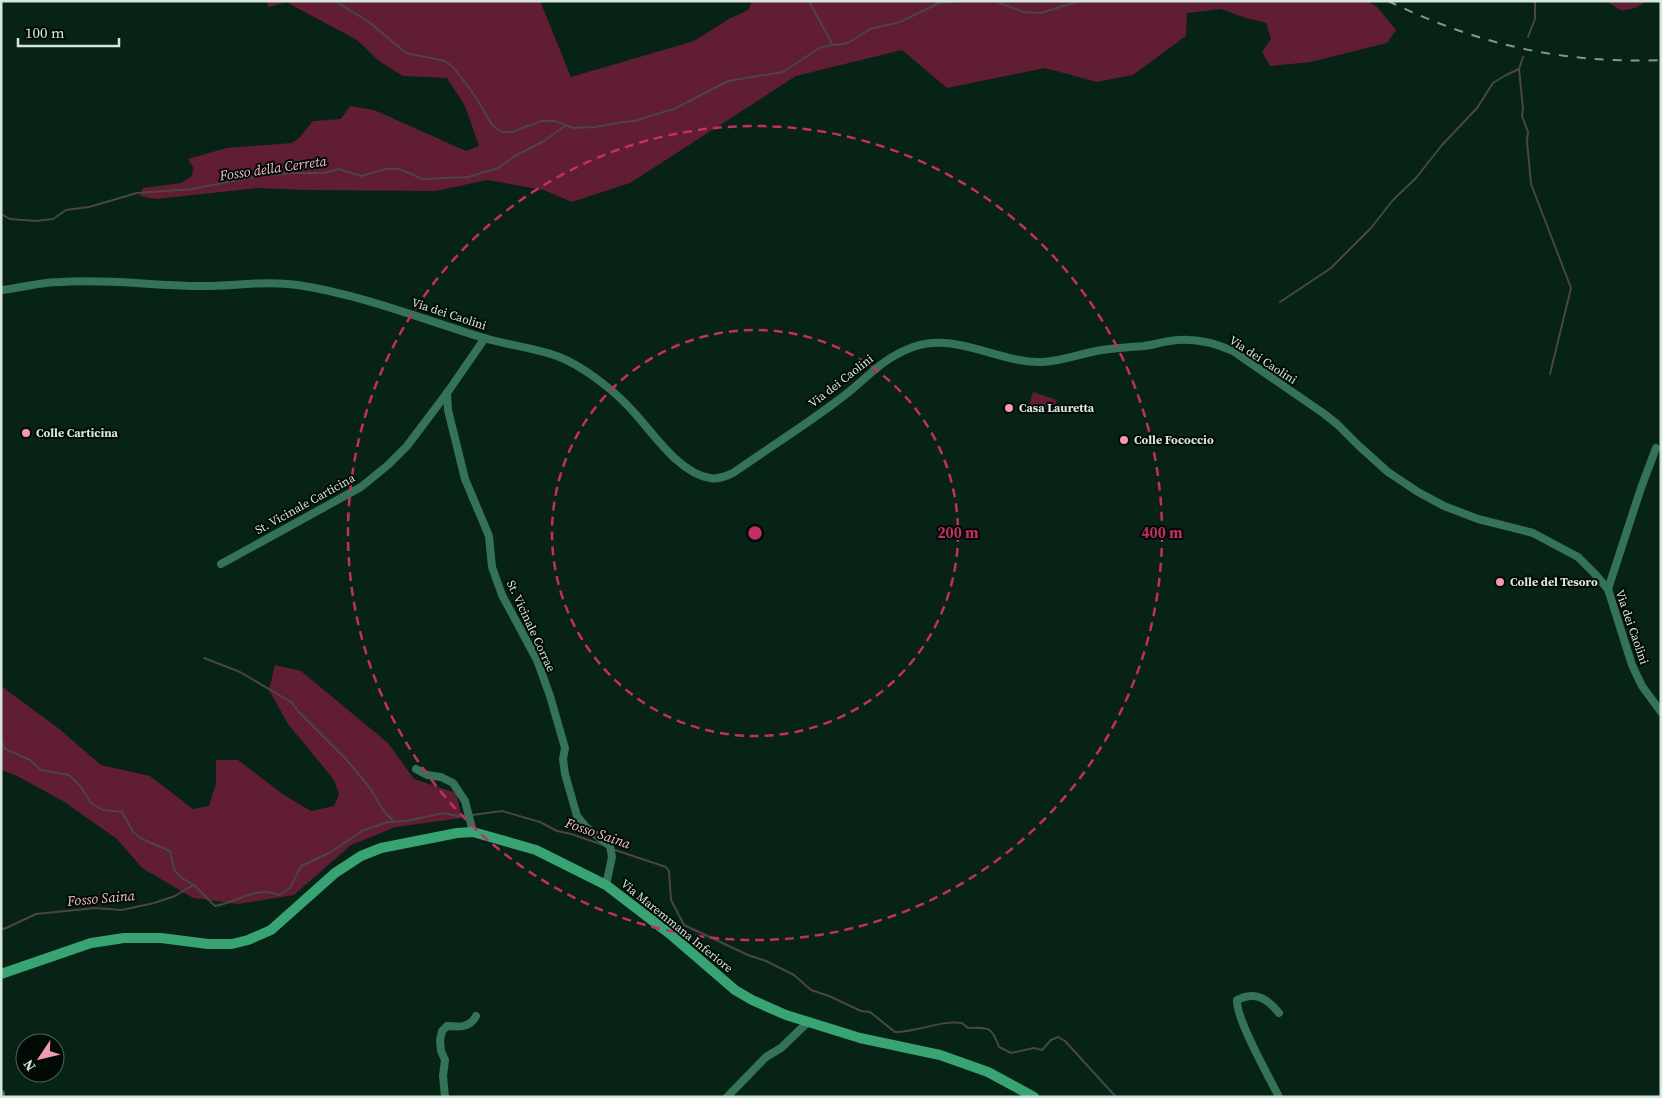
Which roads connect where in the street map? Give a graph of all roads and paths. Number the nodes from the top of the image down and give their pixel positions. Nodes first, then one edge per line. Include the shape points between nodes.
1 (1, 290) edge
2 (485, 338) junction
3 (447, 393) junction
4 (1656, 448) dead end
5 (221, 564) dead end
6 (1608, 589) junction
7 (1661, 712) edge
8 (416, 769) dead end
9 (473, 832) junction
10 (606, 885) junction
11 (1, 974) edge
12 (1279, 1013) dead end
13 (476, 1016) dead end
14 (808, 1022) junction
15 (445, 1097) edge
16 (727, 1097) edge
17 (1034, 1097) edge
18 (1279, 1097) edge

1 - 2 street, Via dei Caolini via 78,281 197,286 297,285 388,307
2 - 3 street, St. Vicinale Carticina
2 - 6 street, Via dei Caolini via 559,356 577,366 628,405 678,461 694,473 711,478 733,473 845,395 879,365 917,346 951,344 1041,362 1172,340 1218,344 1323,413 1388,472 1418,492 1478,519 1508,525 1549,541 1578,557
3 - 5 street, St. Vicinale Carticina via 407,446 361,487
3 - 10 street, St. Vicinale Corrae via 463,471 487,530 495,575 502,595 537,660 550,696 565,748 565,774 577,816 610,846 612,857
4 - 6 street
6 - 7 street, Via dei Caolini via 1632,665 1642,686
8 - 9 street via 453,783 465,801
9 - 10 main road, Via Maremmana Inferiore via 536,850
9 - 11 main road, Via Maremmana Inferiore via 390,846 361,856 335,872 270,930 248,940 208,944 161,938 124,938 91,943
10 - 14 main road, Via Maremmana Inferiore via 735,990
12 - 18 street via 1258,996 1237,1000 1243,1024
13 - 15 street via 464,1027 447,1026 442,1031
14 - 16 street via 781,1048 766,1057
14 - 17 main road, Via Maremmana Inferiore via 940,1055 988,1072

